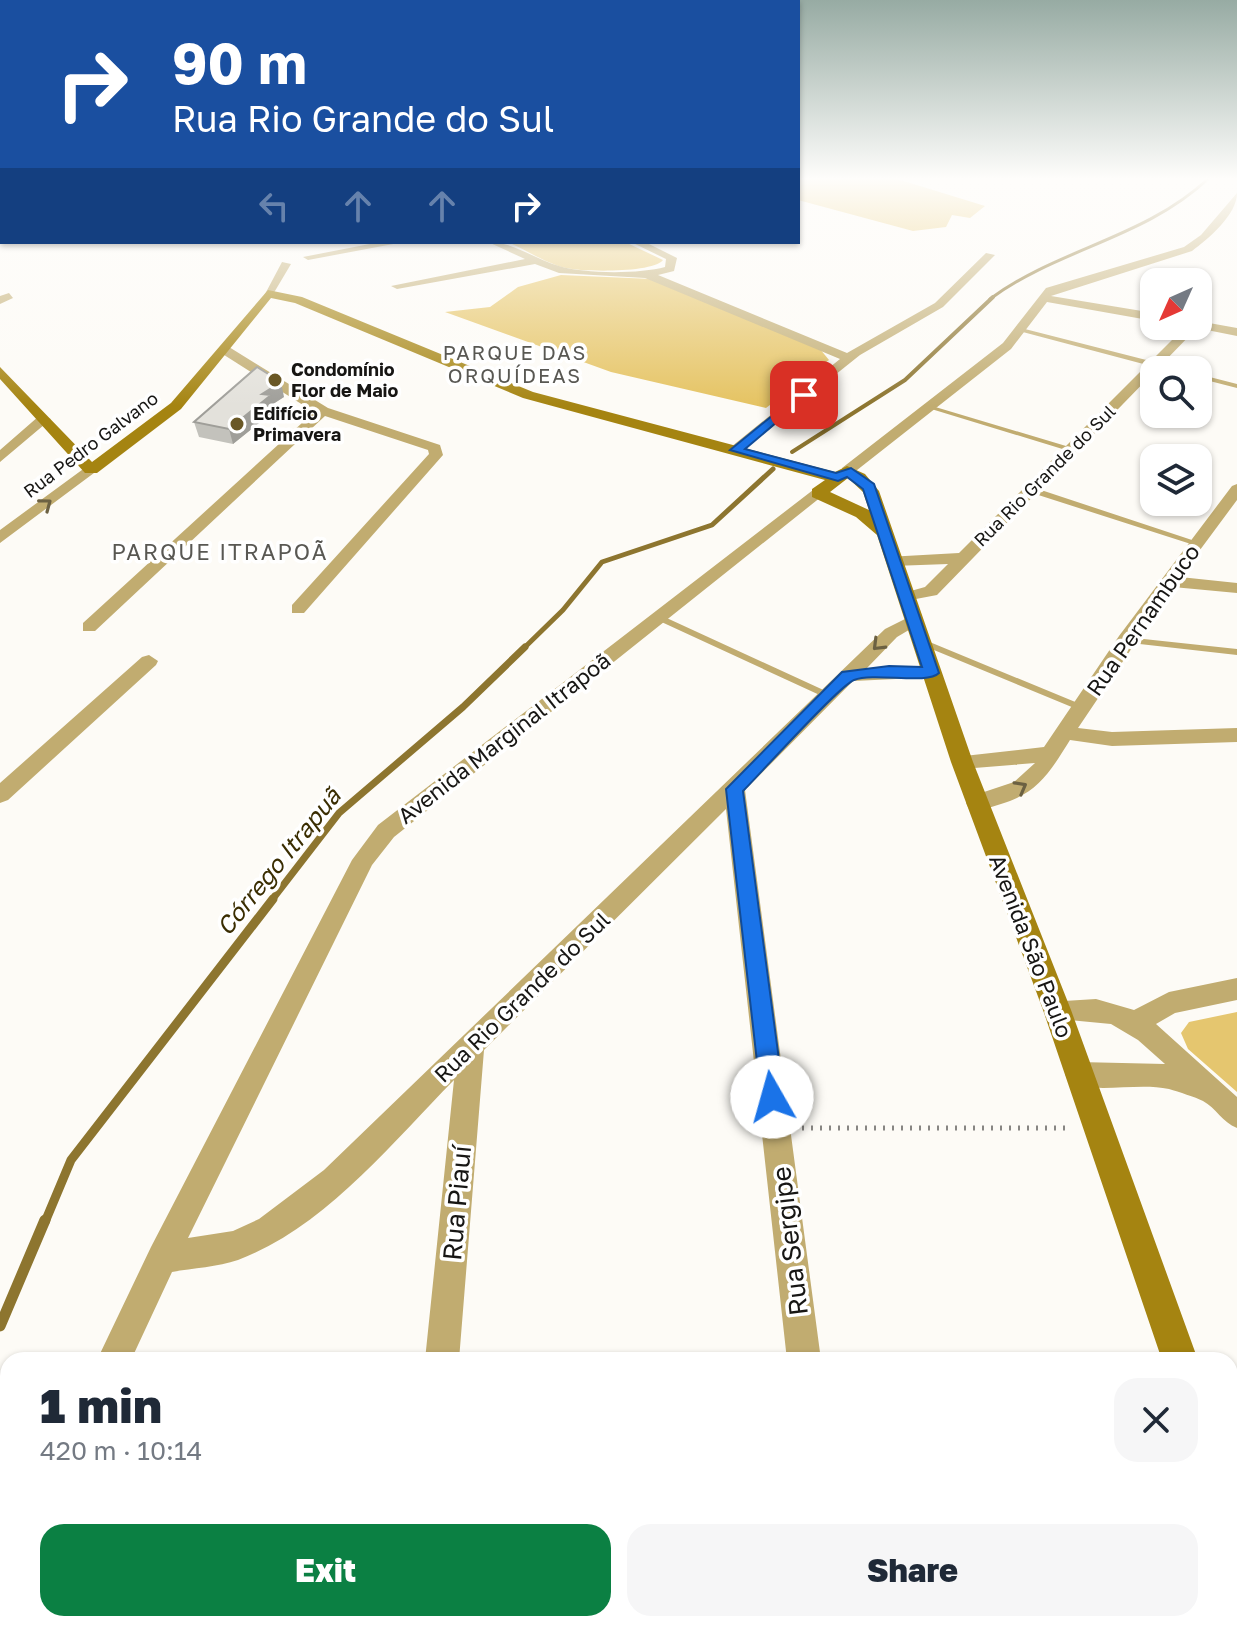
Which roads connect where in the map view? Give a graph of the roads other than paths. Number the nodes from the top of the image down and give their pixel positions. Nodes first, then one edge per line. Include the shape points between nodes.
1 (325, 254) edge
2 (518, 254) edge
3 (663, 254) edge
4 (1170, 254) edge
5 (990, 255) dead end
6 (308, 257) dead end
7 (532, 261) junction
8 (286, 264) dead end
9 (654, 274) junction
10 (397, 286) dead end
11 (268, 294) junction
12 (1044, 298) junction
13 (1140, 315) edge
14 (1212, 328) edge
15 (1021, 330) junction
16 (1237, 332) edge
17 (1181, 340) edge
18 (225, 350) junction
19 (853, 355) junction
20 (1164, 356) edge
21 (1140, 361) edge
22 (240, 362) junction
23 (214, 363) junction
24 (0, 371) edge
25 (1140, 380) edge
26 (1212, 380) edge
27 (1237, 386) edge
28 (930, 407) junction
29 (323, 411) junction
30 (44, 419) junction
31 (62, 438) junction
32 (1072, 449) junction
33 (736, 450) junction
34 (6, 454) edge
35 (91, 470) junction
36 (842, 474) junction
37 (1237, 489) edge
38 (1032, 490) junction
39 (818, 493) junction
40 (882, 531) junction
41 (0, 538) edge
42 (1197, 543) junction
43 (965, 558) junction
44 (893, 561) junction
45 (1169, 581) junction
46 (1237, 588) edge
47 (906, 598) junction
48 (298, 609) dead end
49 (658, 617) junction
50 (913, 620) junction
51 (89, 627) dead end
52 (1125, 640) junction
53 (920, 641) junction
54 (1237, 652) edge
55 (149, 661) dead end
56 (932, 673) junction
57 (848, 676) junction
58 (827, 695) junction
59 (1082, 708) junction
60 (1065, 733) junction
61 (1237, 735) edge
62 (1051, 753) junction
63 (962, 762) junction
64 (734, 789) junction
65 (0, 795) edge
66 (977, 803) junction
67 (1237, 989) edge
68 (1057, 1010) junction
69 (1134, 1023) junction
70 (471, 1047) junction
71 (1079, 1074) junction
72 (1227, 1106) edge
73 (162, 1258) junction
74 (118, 1352) edge
75 (443, 1352) edge
76 (803, 1352) edge
77 (1177, 1352) edge

1 - 6 street
2 - 7 street
3 - 9 street via 672,258 670,269
4 - 12 street via 1067,284
5 - 19 street via 939,305
7 - 9 street via 559,270
7 - 10 street
8 - 11 street, Rua Pedro Galvano
9 - 19 street
11 - 18 main road, Rua Pedro Galvano
11 - 33 main road via 298,300 528,395
12 - 13 street
12 - 15 street, Avenida Marginal Itrapoã
14 - 16 street
15 - 21 lane
15 - 28 street, Avenida Marginal Itrapoã
17 - 20 street, Rua Rio Grande do Sul
18 - 22 street
18 - 23 main road, Rua Pedro Galvano
19 - 33 street
22 - 23 street
22 - 29 street
23 - 35 main road, Rua Pedro Galvano via 170,412
24 - 30 main road
25 - 32 street, Rua Rio Grande do Sul
26 - 27 lane
28 - 32 lane
28 - 36 street, Avenida Marginal Itrapoã
29 - 48 street via 424,443 435,448 436,455
29 - 51 street
30 - 31 main road
30 - 34 street
31 - 34 street
31 - 35 main road
32 - 38 street, Rua Rio Grande do Sul
33 - 36 main road
41 -> 35 street, Rua Pedro Galvano
36 - 39 main road, Avenida Marginal Itrapoã
36 - 40 main road, Avenida São Paulo via 869,487
37 - 42 street, Rua Pernambuco
38 - 42 lane
38 - 43 street, Rua Rio Grande do Sul
39 - 40 main road via 850,505
39 - 49 street, Avenida Marginal Itrapoã
40 - 44 main road, Avenida São Paulo
42 - 45 street, Rua Pernambuco
43 - 44 street, Rua Rio Grande do Sul
43 - 47 street, Rua Rio Grande do Sul via 931,591
44 - 47 main road, Avenida São Paulo
45 - 46 street
45 - 52 street, Rua Pernambuco
47 - 50 main road, Avenida São Paulo
49 - 58 lane
49 - 73 street, Avenida Marginal Itrapoã via 424,799 386,831 363,860
50 - 53 main road, Avenida São Paulo
50 -> 57 street, Rua Rio Grande do Sul via 891,633
52 - 54 lane
52 - 59 street, Rua Pernambuco
53 - 56 main road, Avenida São Paulo
53 - 59 lane
55 - 65 street
56 - 57 street
56 - 63 main road, Avenida São Paulo
57 - 58 street, Rua Rio Grande do Sul
58 - 64 street, Rua Rio Grande do Sul
59 - 60 street, Rua Pernambuco
60 - 61 street via 1112,739
60 - 62 street, Rua Pernambuco
62 - 63 street
66 -> 62 street, Rua Pernambuco via 1024,788 1045,768
63 - 66 main road, Avenida São Paulo
64 - 70 street, Rua Rio Grande do Sul
64 - 76 street, Rua Sergipe
66 - 68 main road, Avenida São Paulo
67 - 69 street via 1169,1003
68 - 69 street via 1110,1012
68 - 71 main road, Avenida São Paulo
69 - 72 street
70 - 73 street, Rua Rio Grande do Sul via 334,1180 270,1230 234,1246
70 - 75 street, Rua Piauí
71 - 72 street via 1152,1072 1181,1079
71 - 77 main road, Avenida São Paulo
73 - 74 street, Avenida Marginal Itrapoã

